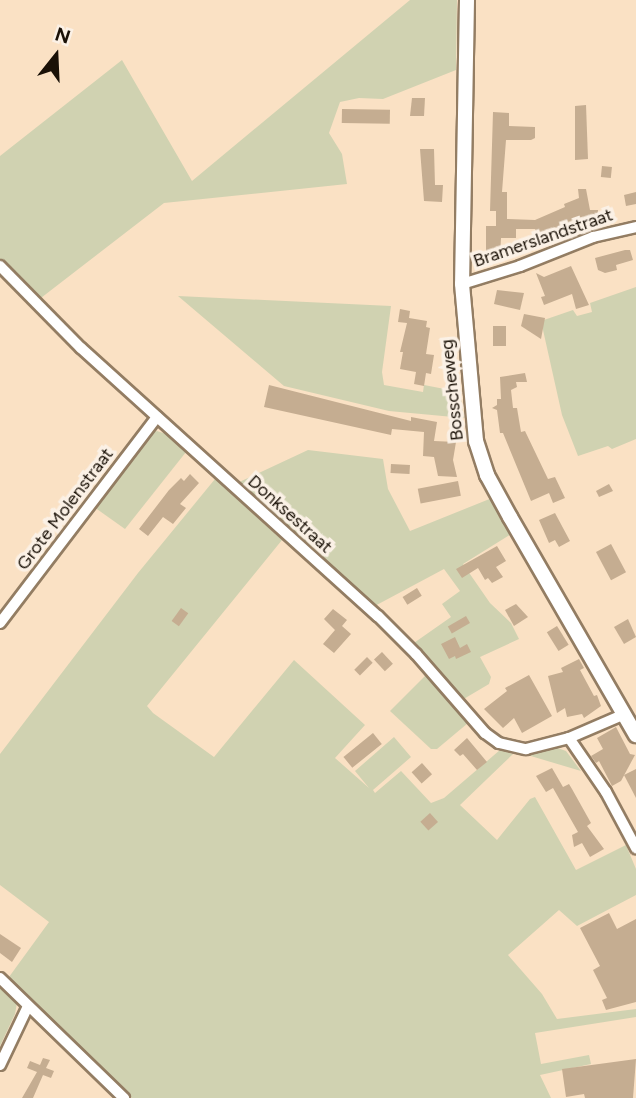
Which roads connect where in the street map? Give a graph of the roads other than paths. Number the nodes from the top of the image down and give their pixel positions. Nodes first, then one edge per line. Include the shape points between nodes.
1 (467, 0) edge
2 (636, 227) edge
3 (0, 266) edge
4 (462, 284) junction
5 (157, 417) junction
6 (0, 623) edge
7 (625, 714) junction
8 (636, 735) edge
9 (569, 738) junction
10 (636, 848) edge
11 (0, 978) edge
12 (28, 1006) junction
13 (0, 1065) edge
14 (124, 1098) edge

1 - 4 street, Bosscheweg
2 - 4 street, Bramerslandstraat via 593,237
3 - 5 street, Donksestraat
4 - 7 street, Bosscheweg via 474,428 487,475
5 - 6 street, Grote Molenstraat
5 - 9 street, Donksestraat via 378,616 485,733 506,746 526,750
7 - 8 street, Bosscheweg
7 - 9 street, Donksestraat
9 - 10 street via 606,792
11 - 12 street
12 - 13 street
12 - 14 street

